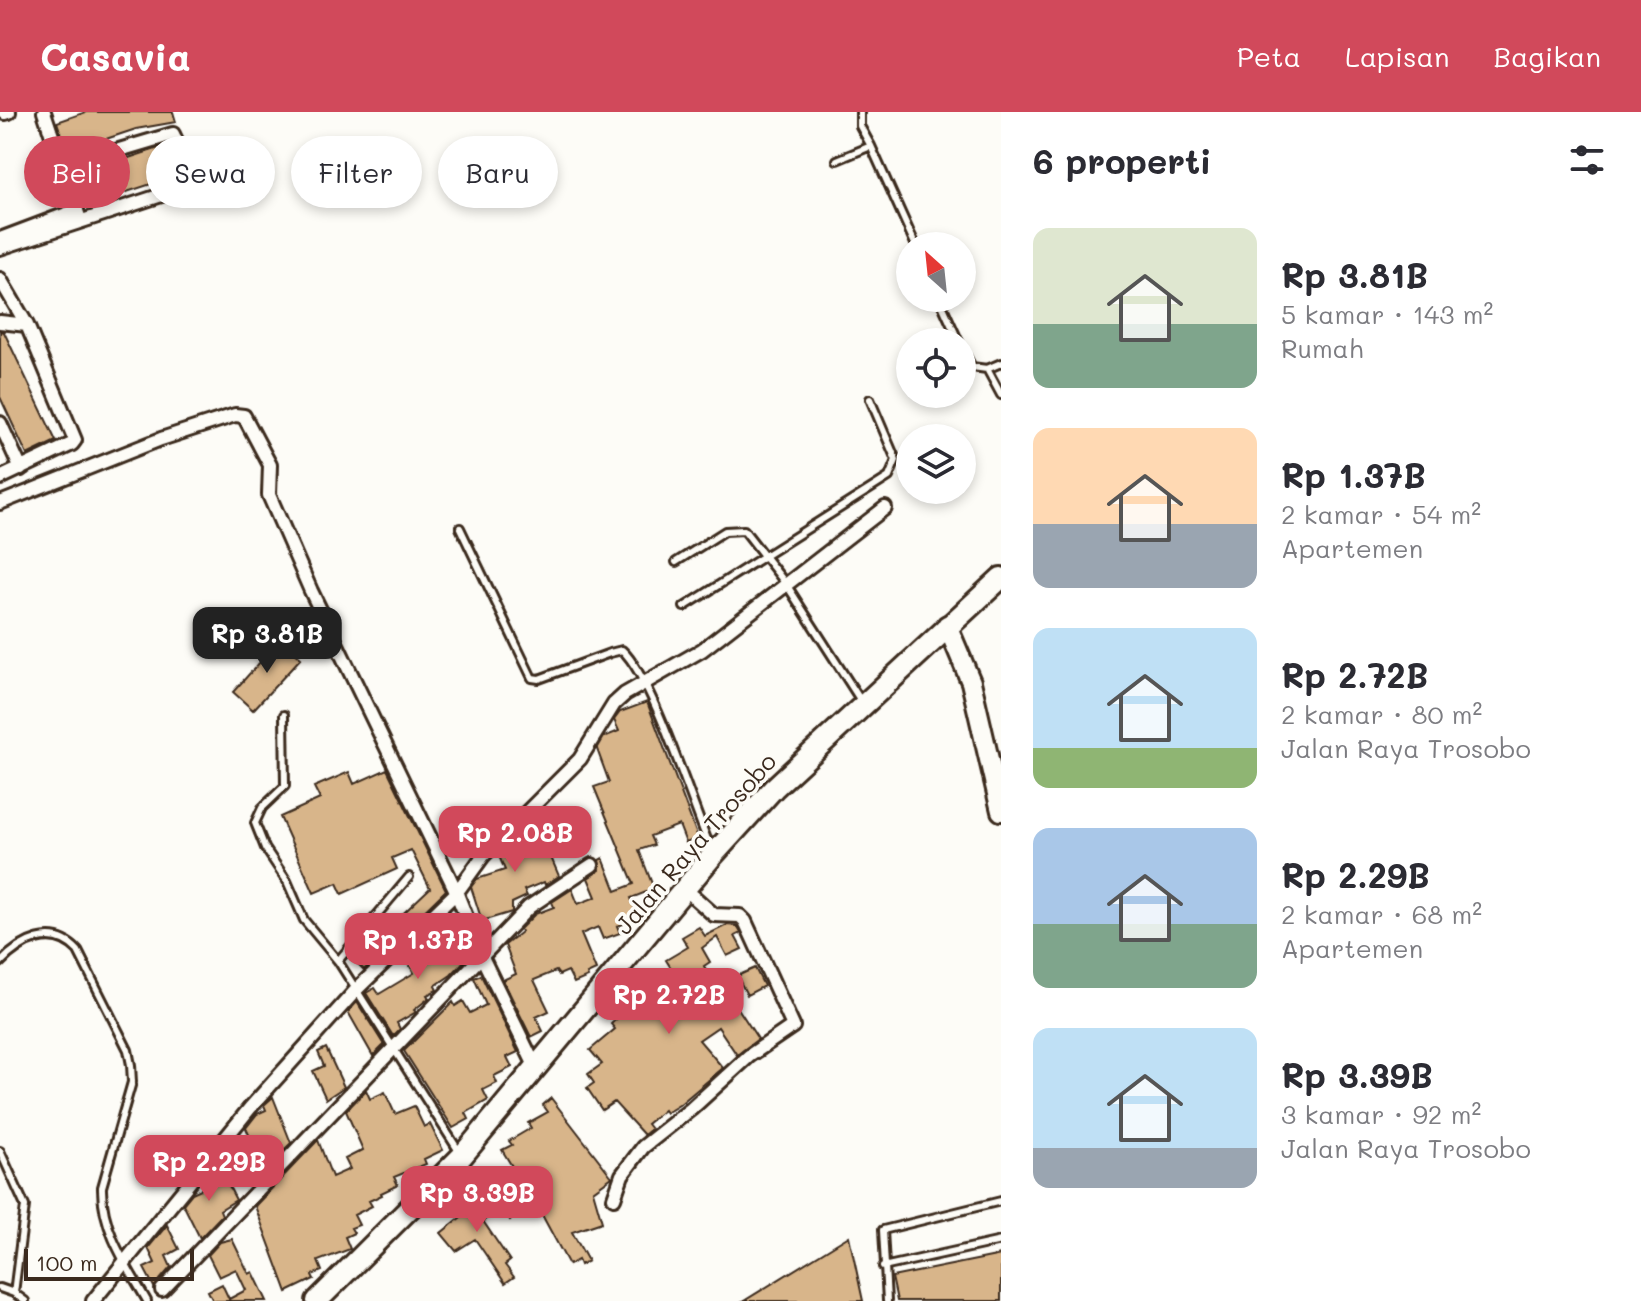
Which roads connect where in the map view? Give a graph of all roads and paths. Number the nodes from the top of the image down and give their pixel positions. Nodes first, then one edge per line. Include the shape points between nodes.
1 (860, 112) edge
2 (47, 113) edge
3 (53, 136) edge
4 (871, 146) junction
5 (130, 147) edge
6 (837, 160) dead end
7 (130, 202) edge
8 (77, 208) edge
9 (106, 208) edge
10 (79, 215) junction
11 (910, 232) edge
12 (0, 239) edge
13 (0, 248) edge
14 (0, 279) edge
15 (0, 322) edge
16 (27, 325) junction
17 (1001, 363) edge
18 (976, 368) edge
19 (987, 369) junction
20 (1001, 395) edge
21 (870, 399) dead end
22 (0, 423) edge
23 (21, 469) junction
24 (0, 478) edge
25 (0, 503) edge
26 (885, 508) dead end
27 (460, 528) dead end
28 (765, 555) junction
29 (676, 562) dead end
30 (1001, 578) edge
31 (786, 584) junction
32 (1001, 595) edge
33 (684, 607) dead end
34 (956, 643) junction
35 (644, 682) junction
36 (865, 708) junction
37 (284, 715) dead end
38 (1001, 811) edge
39 (713, 855) junction
40 (592, 865) dead end
41 (409, 877) dead end
42 (454, 887) junction
43 (700, 903) junction
44 (482, 957) junction
45 (338, 961) junction
46 (0, 963) edge
47 (354, 985) junction
48 (394, 1048) junction
49 (534, 1077) junction
50 (0, 1151) edge
51 (462, 1156) junction
52 (614, 1198) dead end
53 (1001, 1201) edge
54 (1001, 1241) edge
55 (123, 1259) junction
56 (883, 1267) junction
57 (0, 1288) edge
58 (162, 1290) dead end
59 (14, 1293) junction
60 (25, 1301) edge
61 (93, 1301) edge
62 (147, 1301) edge
63 (317, 1301) edge
64 (335, 1301) edge
65 (887, 1301) edge

1 - 4 lane via 860,126
2 - 3 street
4 - 6 lane
4 - 11 lane
5 - 7 street via 173,134 195,178 186,187
8 - 10 street
9 - 10 street
10 - 12 street
10 - 13 street
14 - 16 street
15 - 16 street
16 - 23 street via 75,440
17 - 19 lane
18 - 19 lane
19 - 20 lane
21 - 28 lane via 896,460 893,472
22 - 23 street
23 - 24 street
25 - 42 street via 161,439 244,416 270,465 269,495 311,591
26 - 31 street
27 - 35 lane via 532,678 622,650
28 - 29 lane via 744,530 735,529
28 - 31 lane
28 - 33 lane
30 - 34 highway, Jalan Raya Trosobo
31 - 35 street via 702,650
31 - 36 lane
32 - 34 highway, Jalan Raya Trosobo
34 - 36 highway, Jalan Raya Trosobo
34 - 38 main road
35 - 39 lane
35 - 42 street via 614,704 580,759
36 - 39 highway, Jalan Raya Trosobo via 774,788
36 - 43 highway, Jalan Raya Trosobo via 780,797
37 - 45 lane via 285,786 262,808 255,823 304,920
39 - 49 highway, Jalan Raya Trosobo
40 - 44 street via 529,907
41 - 45 lane
42 - 44 street
42 - 47 street
43 - 49 highway, Jalan Raya Trosobo
43 - 52 street via 722,917 740,916 745,921 793,1026 749,1056 643,1147 622,1175
44 - 48 street
44 - 49 street
45 - 47 lane
46 - 55 lane via 15,948 40,937 71,944 128,1050 132,1082 102,1187 102,1204
47 - 48 lane
47 - 55 street
48 - 51 lane
48 - 58 street
49 - 51 highway, Jalan Raya Trosobo
49 - 64 highway, Jalan Raya Trosobo via 443,1192
50 - 59 lane via 25,1206
51 - 63 highway, Jalan Raya Trosobo
53 - 56 lane via 886,1228
54 - 56 lane
55 - 61 street
55 - 62 lane
56 - 65 lane
57 - 59 lane
59 - 60 lane

